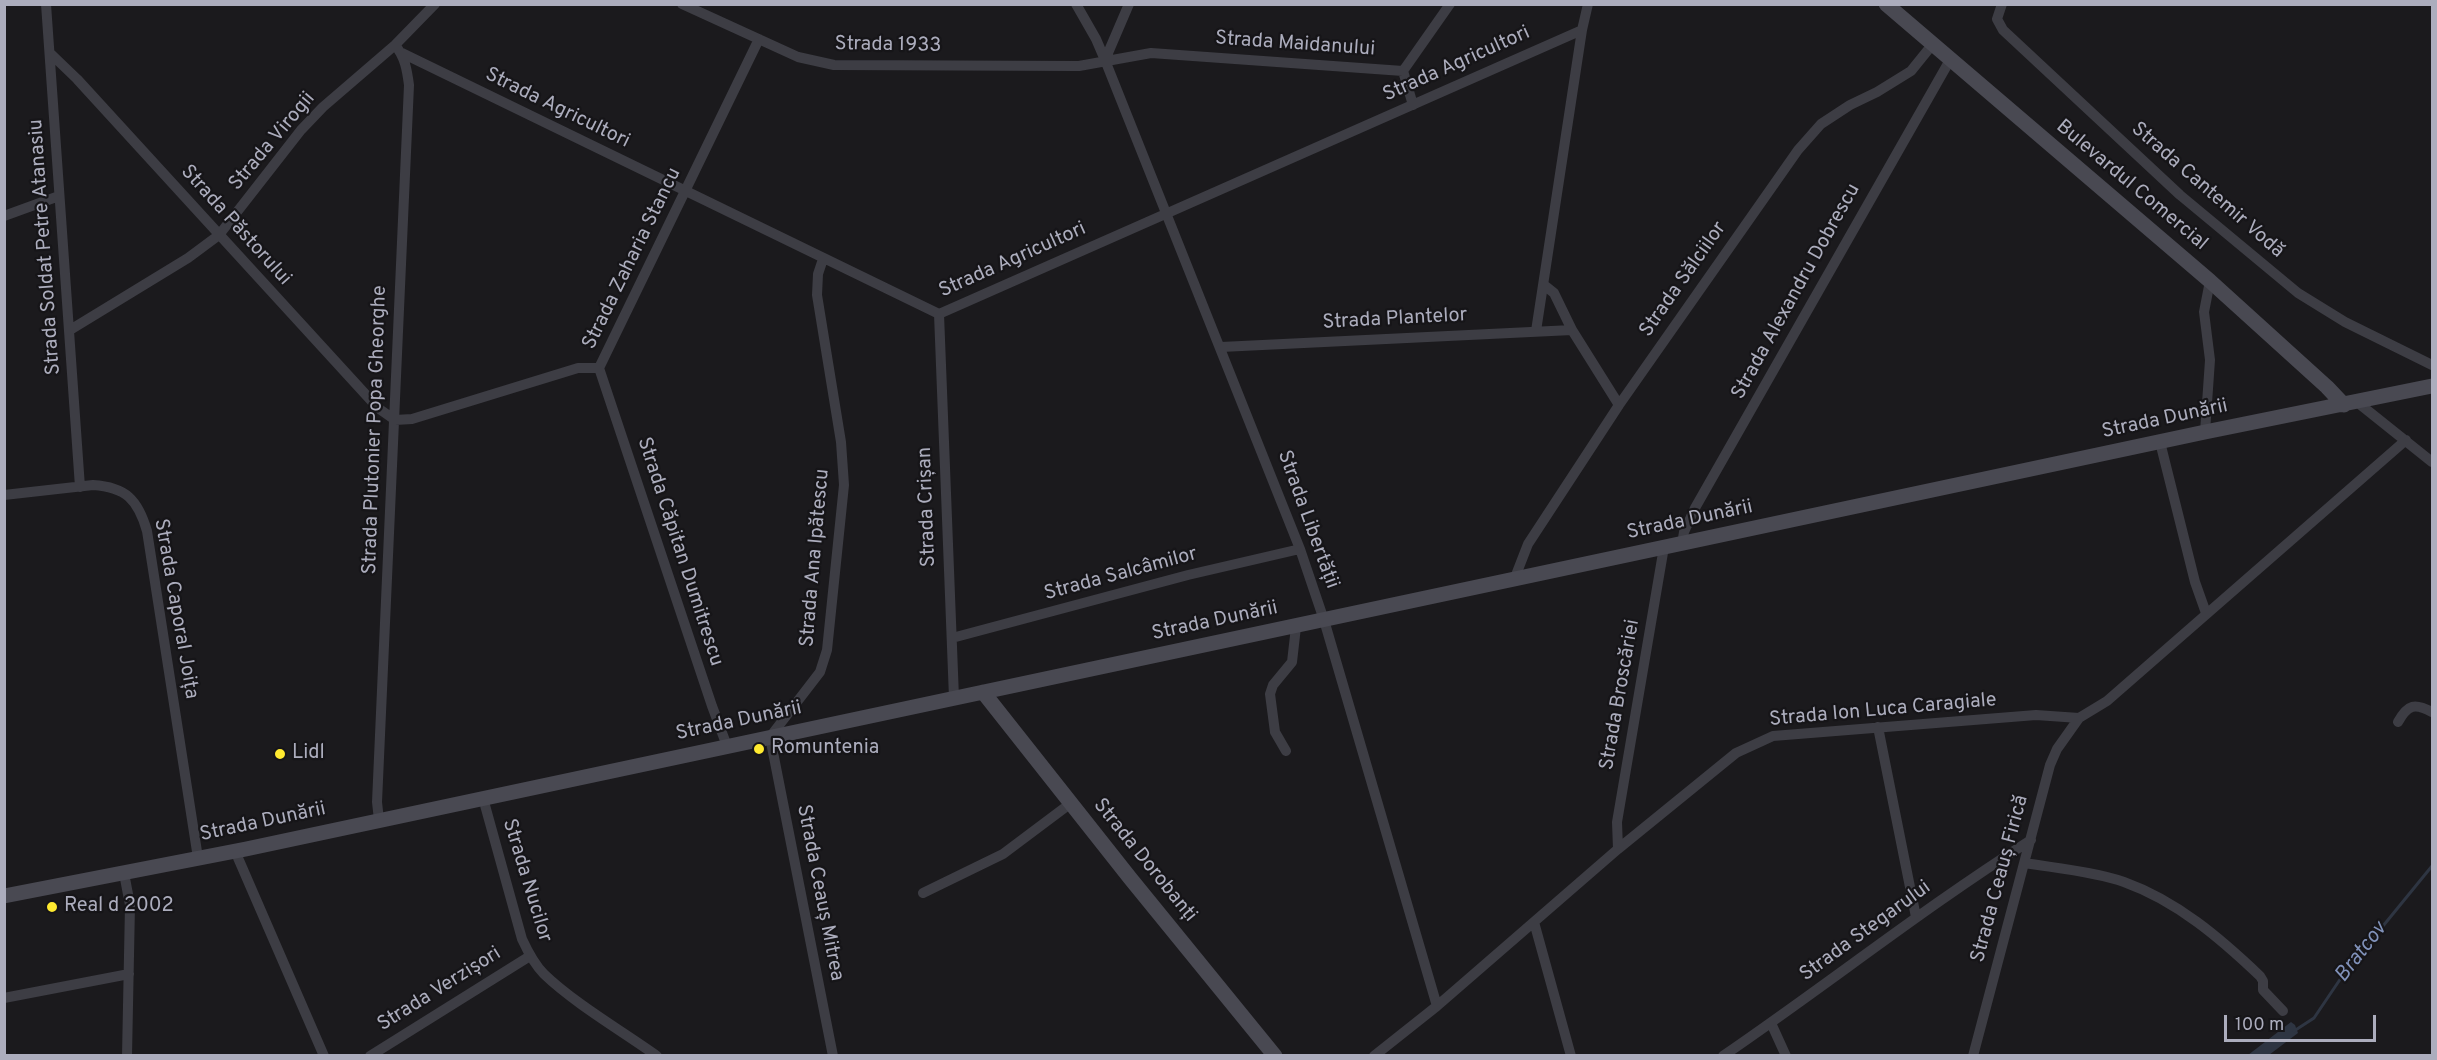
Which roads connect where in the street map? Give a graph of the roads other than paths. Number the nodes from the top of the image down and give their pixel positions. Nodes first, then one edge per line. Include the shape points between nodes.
1 (46, 4) edge
2 (435, 4) edge
3 (682, 4) edge
4 (1076, 4) edge
5 (1129, 4) edge
6 (1450, 4) edge
7 (1588, 4) edge
8 (1886, 4) edge
9 (2002, 4) edge
10 (1582, 30) junction
11 (759, 39) junction
12 (1932, 45) junction
13 (398, 49) junction
14 (51, 54) junction
15 (1105, 60) junction
16 (1950, 60) junction
17 (1402, 70) junction
18 (1413, 105) junction
19 (686, 192) junction
20 (59, 196) junction
21 (1168, 213) junction
22 (4, 216) edge
23 (219, 235) junction
24 (824, 259) junction
25 (2210, 281) junction
26 (1544, 285) junction
27 (939, 314) junction
28 (70, 330) junction
29 (1572, 330) junction
30 (1536, 331) junction
31 (1221, 347) junction
32 (2433, 364) edge
33 (599, 368) junction
34 (2433, 387) edge
35 (2350, 404) junction
36 (1619, 405) junction
37 (395, 420) junction
38 (2205, 432) junction
39 (2406, 440) junction
40 (2160, 442) junction
41 (2433, 462) edge
42 (80, 487) junction
43 (4, 495) edge
44 (1682, 544) junction
45 (1664, 547) junction
46 (1300, 549) junction
47 (1514, 580) junction
48 (2206, 613) junction
49 (1324, 620) junction
50 (1296, 627) junction
51 (952, 638) junction
52 (982, 692) junction
53 (954, 698) junction
54 (2433, 712) edge
55 (2079, 718) junction
56 (2398, 722) dead end
57 (1878, 727) junction
58 (770, 737) junction
59 (728, 746) junction
60 (1286, 752) dead end
61 (483, 798) junction
62 (1071, 803) junction
63 (379, 820) junction
64 (2031, 840) junction
65 (1618, 849) junction
66 (235, 851) junction
67 (198, 858) junction
68 (2025, 863) junction
69 (124, 873) junction
70 (923, 893) dead end
71 (4, 896) edge
72 (1916, 917) junction
73 (1534, 922) junction
74 (530, 956) junction
75 (129, 974) junction
76 (4, 998) edge
77 (1437, 1006) junction
78 (2283, 1011) dead end
79 (1771, 1023) junction
80 (127, 1056) edge
81 (324, 1056) edge
82 (369, 1056) edge
83 (657, 1056) edge
84 (833, 1056) edge
85 (1275, 1056) edge
86 (1374, 1056) edge
87 (1570, 1056) edge
88 (1724, 1056) edge
89 (1786, 1056) edge
90 (1973, 1056) edge

1 - 14 street, Strada Soldat Petre Atanasiu
2 - 13 street, Strada Virogii
3 - 11 street, Strada 1933
4 - 15 street, Strada Libertății
5 - 15 street
6 - 17 street
7 - 10 street
8 - 12 main road, Bulevardul Comercial
9 - 32 street, Strada Cantemir Vodă via 1997,19 2003,30 2180,195 2314,304
10 - 18 street, Strada Agricultori
10 - 26 street
11 - 15 street, Strada 1933 via 798,57 834,65 1078,66
11 - 19 street, Strada Zaharia Stancu
12 - 16 main road, Bulevardul Comercial
12 - 36 street, Strada Sălciilor via 1911,71 1821,124 1798,150
13 - 19 street, Strada Agricultori
13 - 23 street, Strada Virogii via 323,107
13 - 37 street, Strada Plutonier Popa Gheorghe via 409,85
14 - 20 street, Strada Soldat Petre Atanasiu
14 - 23 street, Strada Păstorului
15 - 17 street, Strada Maidanului via 1151,53
15 - 21 street, Strada Libertății
16 - 25 main road, Bulevardul Comercial
16 - 44 street, Strada Alexandru Dobrescu via 1695,508
17 - 18 street
18 - 21 street, Strada Agricultori
19 - 24 street, Strada Agricultori
19 - 33 street, Strada Zaharia Stancu
20 - 22 street
20 - 28 street, Strada Soldat Petre Atanasiu
21 - 27 street, Strada Agricultori
21 - 31 street, Strada Libertății
23 - 28 street, Strada Virogii
23 - 37 street, Strada Păstorului via 378,408
24 - 27 street, Strada Agricultori
24 - 58 street, Strada Ana Ipătescu via 818,274 817,295 841,442 844,485 829,628 820,672
25 - 35 main road, Bulevardul Comercial
25 - 38 street via 2204,312 2210,360
26 - 29 street via 1554,293
26 - 30 street
27 - 51 street, Strada Crișan
28 - 42 street, Strada Soldat Petre Atanasiu
29 - 30 street, Strada Plantelor
29 - 36 street
30 - 31 street, Strada Plantelor
31 - 46 street, Strada Libertății
33 - 37 street, Strada Zaharia Stancu via 578,368 412,419
33 - 59 street, Strada Căpitan Dumitrescu
34 - 35 main road, Strada Dunării
35 - 38 main road, Strada Dunării
35 - 39 street
36 - 47 street, Strada Sălciilor via 1528,544
37 - 63 street, Strada Plutonier Popa Gheorghe
38 - 40 main road, Strada Dunării
39 - 41 street
39 - 48 street
40 - 44 main road, Strada Dunării
40 - 48 street
42 - 43 street, Strada Caporal Joița
42 - 67 street, Strada Caporal Joița via 118,489 130,496 144,520
44 - 45 main road, Strada Dunării
45 - 47 main road, Strada Dunării
45 - 65 street, Strada Broscăriei via 1617,822
46 - 49 street, Strada Libertății
46 - 51 street, Strada Salcâmilor
47 - 49 main road, Strada Dunării
48 - 55 street via 2107,701
49 - 50 main road, Strada Dunării
49 - 77 street, Strada Libertății
50 - 52 main road, Strada Dunării
50 - 60 street via 1292,662 1270,694 1275,732
51 - 53 street, Strada Crișan
52 - 53 main road, Strada Dunării
52 - 62 main road, Strada Dorobanți
53 - 58 main road, Strada Dunării
54 - 56 street via 2411,705
55 - 57 street, Strada Ion Luca Caragiale via 2036,715
55 - 64 street, Strada Ceauș Firică via 2050,765
57 - 65 street, Strada Ion Luca Caragiale via 1773,736 1754,743 1736,753
57 - 72 street
58 - 59 main road, Strada Dunării
58 - 84 street, Strada Ceauș Mitrea
59 - 61 main road, Strada Dunării
61 - 63 main road, Strada Dunării
61 - 74 street, Strada Nucilor
62 - 70 street via 1003,854
62 - 85 main road, Strada Dorobanți
63 - 66 main road, Strada Dunării
64 - 68 street, Strada Ceauș Firică
64 - 72 street, Strada Stegarului
65 - 73 street, Strada Ion Luca Caragiale
66 - 67 main road, Strada Dunării
66 - 81 street
67 - 69 main road, Strada Dunării
68 - 78 street via 2123,882 2161,899 2196,920 2232,950 2260,976 2263,990
68 - 90 street, Strada Ceauș Firică
69 - 71 main road, Strada Dunării
69 - 75 street via 130,905
72 - 79 street, Strada Stegarului
73 - 77 street, Strada Ion Luca Caragiale
73 - 87 street
74 - 82 street, Strada Verzișori
74 - 83 street, Strada Nucilor via 562,989
75 - 76 street
75 - 80 street
77 - 86 street, Strada Ion Luca Caragiale
79 - 88 street, Strada Stegarului
79 - 89 street

